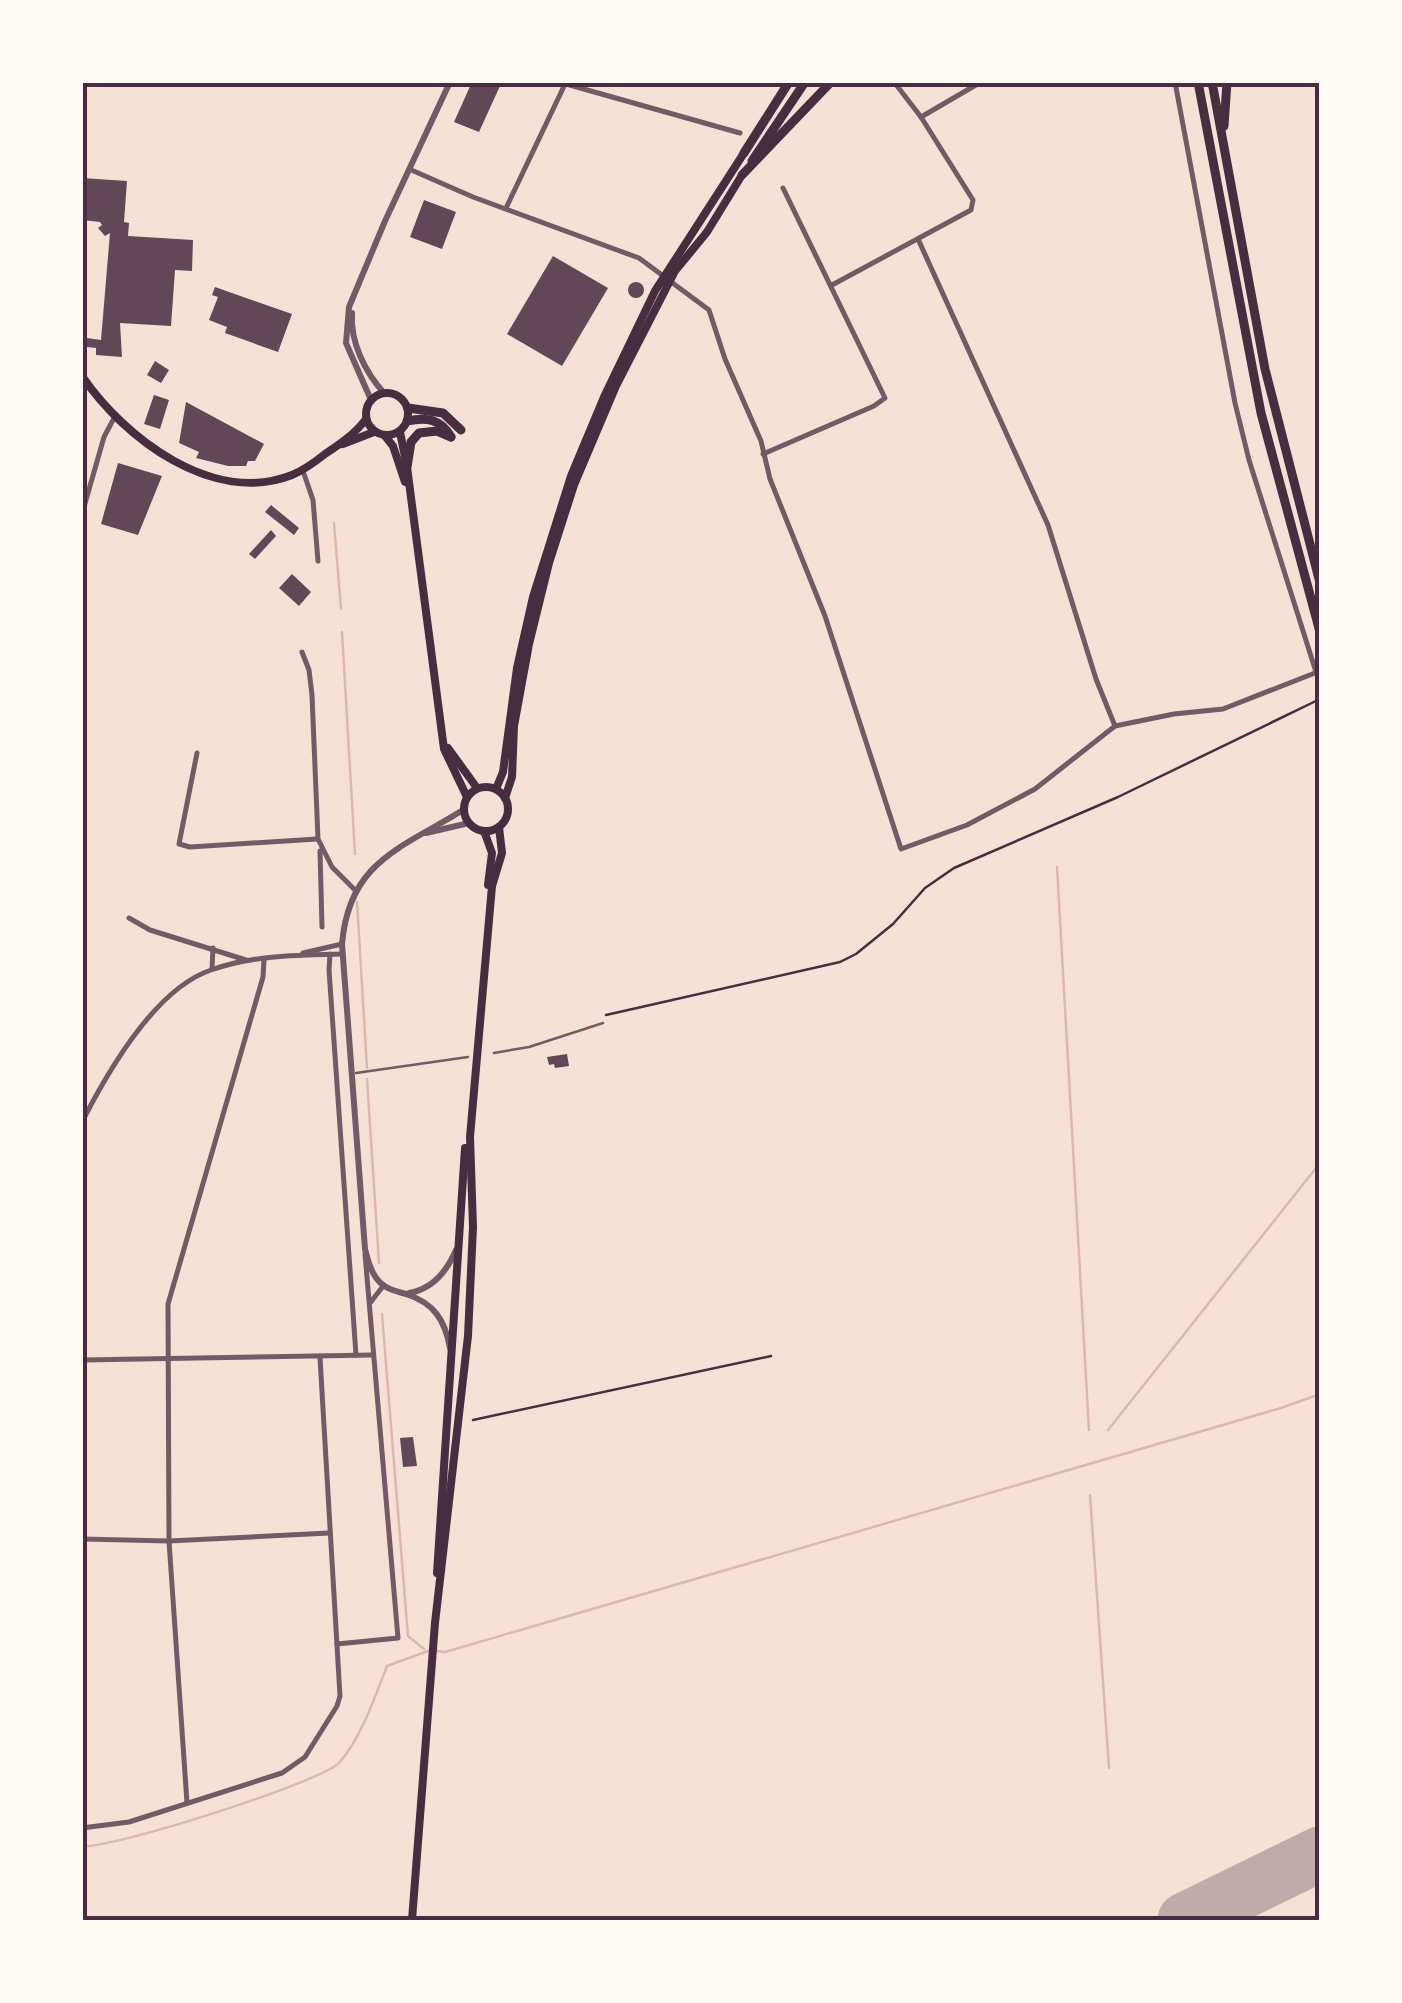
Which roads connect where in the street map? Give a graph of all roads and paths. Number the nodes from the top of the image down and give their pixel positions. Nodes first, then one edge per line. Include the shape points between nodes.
1 (450, 82) edge
2 (789, 82) edge
3 (806, 82) edge
4 (832, 82) edge
5 (894, 82) edge
6 (981, 82) edge
7 (1175, 82) edge
8 (1198, 82) edge
9 (1212, 82) edge
10 (1228, 82) edge
11 (566, 83) edge
12 (921, 117) junction
13 (740, 133) dead end
14 (1223, 139) junction
15 (744, 153) joint
16 (408, 169) junction
17 (742, 176) junction
18 (784, 188) dead end
19 (506, 207) junction
20 (918, 238) junction
21 (832, 285) junction
22 (353, 297) junction
23 (82, 376) edge
24 (384, 393) junction
25 (370, 400) junction
26 (408, 408) junction
27 (114, 418) junction
28 (366, 419) junction
29 (408, 421) junction
30 (461, 430) dead end
31 (374, 432) junction
32 (400, 432) junction
33 (385, 436) junction
34 (334, 448) junction
35 (763, 454) junction
36 (408, 467) junction
37 (302, 470) junction
38 (410, 501) junction
39 (82, 514) edge
40 (318, 562) dead end
41 (1320, 583) edge
42 (1320, 632) edge
43 (302, 652) dead end
44 (1318, 672) edge
45 (1320, 698) edge
46 (1115, 726) junction
47 (442, 732) junction
48 (197, 753) dead end
49 (477, 788) junction
50 (496, 789) junction
51 (466, 798) junction
52 (505, 798) junction
53 (464, 810) junction
54 (468, 823) junction
55 (499, 827) junction
56 (484, 831) junction
57 (415, 836) junction
58 (318, 839) junction
59 (321, 848) junction
60 (356, 891) junction
61 (129, 918) dead end
62 (322, 927) dead end
63 (342, 944) junction
64 (213, 948) junction
65 (330, 954) junction
66 (343, 954) junction
67 (296, 956) junction
68 (264, 960) junction
69 (249, 961) junction
70 (212, 969) junction
71 (606, 1016) dead end
72 (603, 1023) dead end
73 (494, 1054) dead end
74 (473, 1057) junction
75 (352, 1074) junction
76 (82, 1122) edge
77 (459, 1244) junction
78 (364, 1248) junction
79 (384, 1286) junction
80 (404, 1294) junction
81 (369, 1306) junction
82 (373, 1354) junction
83 (451, 1354) junction
84 (356, 1356) junction
85 (772, 1356) dead end
86 (167, 1358) junction
87 (320, 1358) junction
88 (82, 1360) edge
89 (474, 1420) dead end
90 (329, 1534) junction
91 (82, 1539) edge
92 (170, 1541) junction
93 (435, 1623) junction
94 (337, 1644) junction
95 (187, 1803) junction
96 (82, 1828) edge
97 (412, 1920) edge

1 - 16 street
2 - 15 highway
3 - 17 highway
4 - 17 highway
5 - 12 street
6 - 12 street
7 - 44 street via 1235,403
8 - 42 highway via 1261,413
9 - 14 highway
10 - 14 highway
11 - 13 street
11 - 19 street
12 - 20 street via 973,205
14 - 41 highway via 1269,388
15 - 50 main road via 655,291 570,476 529,612
16 - 19 street
16 - 22 street
17 - 52 main road via 674,270 574,485 529,644
18 - 21 street
19 - 35 street via 646,262 702,303
20 - 21 street
20 - 46 street via 1048,525
21 - 35 street via 885,398
22 - 24 street via 354,340
22 - 25 street via 346,343
23 - 27 main road
24 - 25 main road
24 - 26 main road via 399,396
25 - 28 main road
26 - 29 main road
26 - 30 highway via 443,412
27 - 37 main road via 169,459 220,477 259,481
27 - 39 street
28 - 31 main road
28 - 34 main road
29 - 32 main road
29 - 36 highway via 438,422 452,437 420,433 411,442
31 - 33 main road
31 - 34 main road
32 - 33 main road
32 - 36 main road
33 - 38 main road
34 - 37 main road
35 - 46 street via 902,849 1035,790
36 - 38 main road
37 - 40 street via 313,500
38 - 47 main road
43 - 58 street via 312,695
44 - 46 street via 1222,709
45 - 71 path via 954,868 840,962
47 - 49 main road
47 - 51 main road
48 - 58 street via 179,844
49 - 50 main road
49 - 51 main road
50 - 52 main road
51 - 53 main road
52 - 55 main road via 507,815
53 - 54 main road
53 - 57 street
54 - 56 main road
54 - 57 street
55 - 56 main road
55 - 74 main road via 502,846
56 - 74 main road via 492,853
57 - 60 street via 379,861
58 - 59 street
59 - 60 street
59 - 62 street
60 - 63 street
61 - 64 street
63 - 66 street
63 - 67 street
64 - 69 street
64 - 70 street
65 - 66 street
65 - 67 street
65 - 84 street
66 - 75 street
67 - 68 street
68 - 69 street
68 - 86 street via 168,1304
69 - 70 street
70 - 76 street via 150,1016
72 - 73 lane
74 - 75 lane
74 - 77 main road
74 - 93 main road via 468,1336
75 - 78 street
77 - 80 street via 438,1280
77 - 83 main road
78 - 79 street
78 - 81 street
79 - 80 street
79 - 81 street
80 - 83 street via 438,1315
81 - 82 street
82 - 84 street
82 - 94 street via 398,1638
83 - 93 main road
84 - 87 street
85 - 89 path
86 - 87 street
86 - 88 street
86 - 92 street
87 - 90 street
90 - 92 street
90 - 94 street
91 - 92 street
92 - 95 street
93 - 97 main road
94 - 95 street via 338,1706 305,1757 282,1774
95 - 96 street via 129,1822

